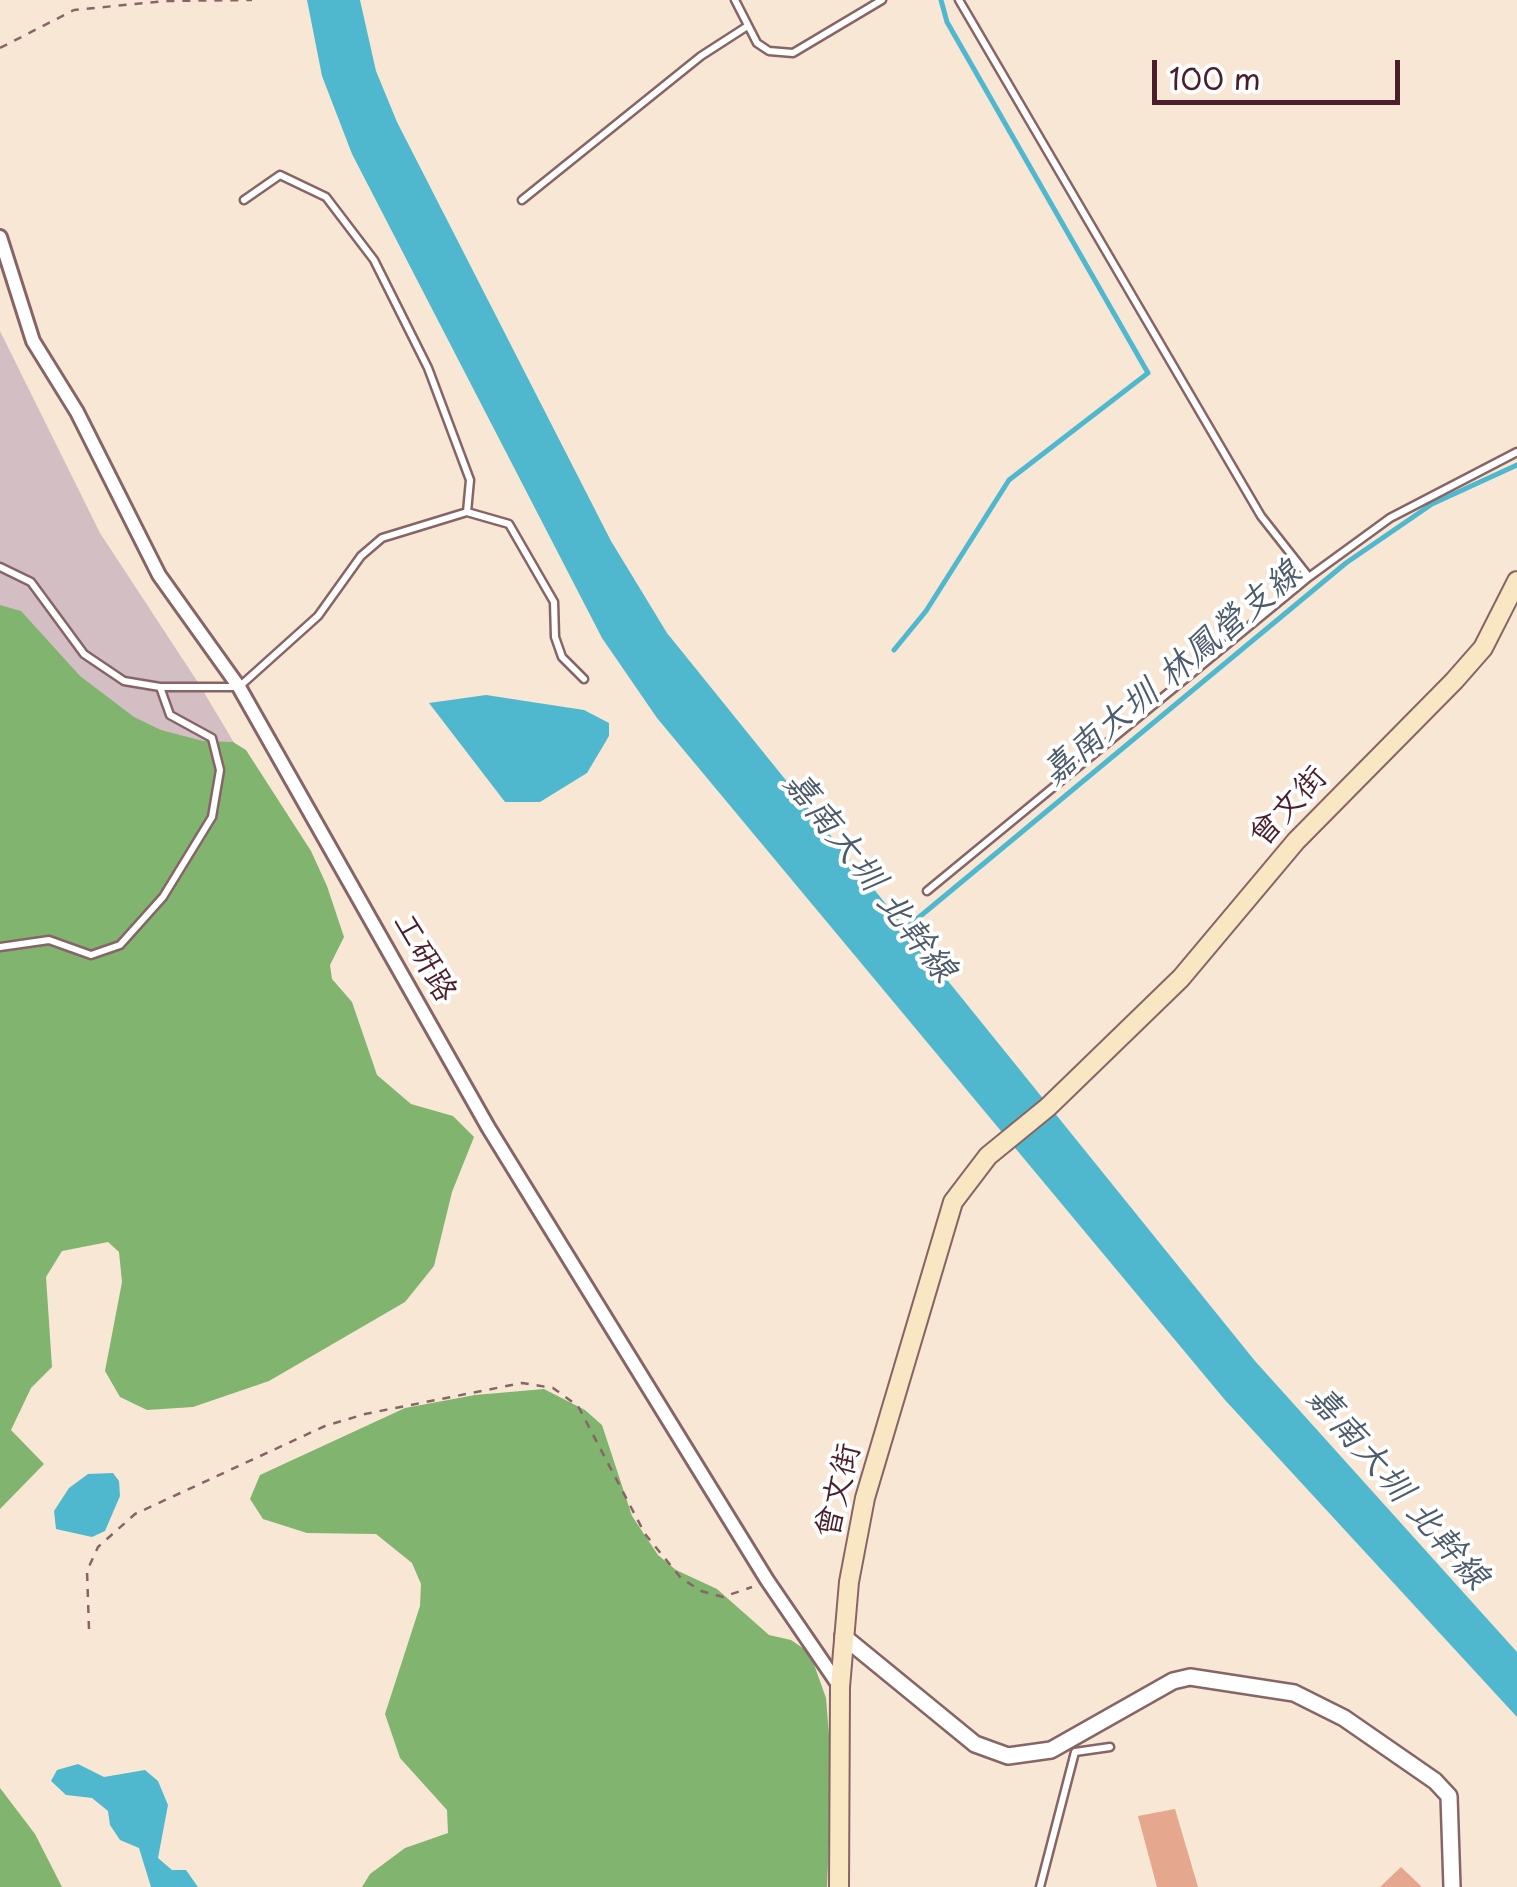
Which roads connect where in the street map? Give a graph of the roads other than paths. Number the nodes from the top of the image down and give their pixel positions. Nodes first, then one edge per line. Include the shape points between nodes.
1 (735, 0) edge
2 (882, 0) edge
3 (958, 0) edge
4 (746, 27) junction
5 (244, 200) dead end
6 (522, 200) dead end
7 (0, 236) edge
8 (1517, 452) edge
9 (467, 512) junction
10 (0, 568) edge
11 (1309, 578) junction
12 (1517, 581) edge
13 (584, 679) dead end
14 (239, 686) junction
15 (160, 687) junction
16 (927, 891) dead end
17 (0, 947) edge
18 (843, 1636) junction
19 (840, 1687) junction
20 (1110, 1747) dead end
21 (839, 1887) edge
22 (1040, 1887) edge
23 (1452, 1887) edge

1 - 4 lane
2 - 4 lane via 793,53 769,51
3 - 11 lane via 1261,516
4 - 6 lane
5 - 9 lane via 280,175 326,198 374,260 428,368 470,480
7 - 14 street, 工研路 via 34,341 159,575
8 - 11 lane via 1390,518
9 - 13 lane via 508,524 554,602 562,657
9 - 14 lane via 382,538 318,616
10 - 15 lane via 32,582 102,670
11 - 16 lane
12 - 18 main road, 曾文街 via 1483,648 1454,682 1296,840 1182,978 988,1156 954,1202 864,1498
14 - 15 lane
14 - 19 street, 工研路 via 488,1127
15 - 17 lane via 170,715 212,738 220,770 212,817 163,898 120,945 91,956 49,940
18 - 19 main road, 曾文街
18 - 23 street via 975,1744 1008,1756 1051,1750 1190,1677 1294,1694 1344,1718 1449,1796
19 - 21 main road, 曾文街
20 - 22 lane via 1075,1752

